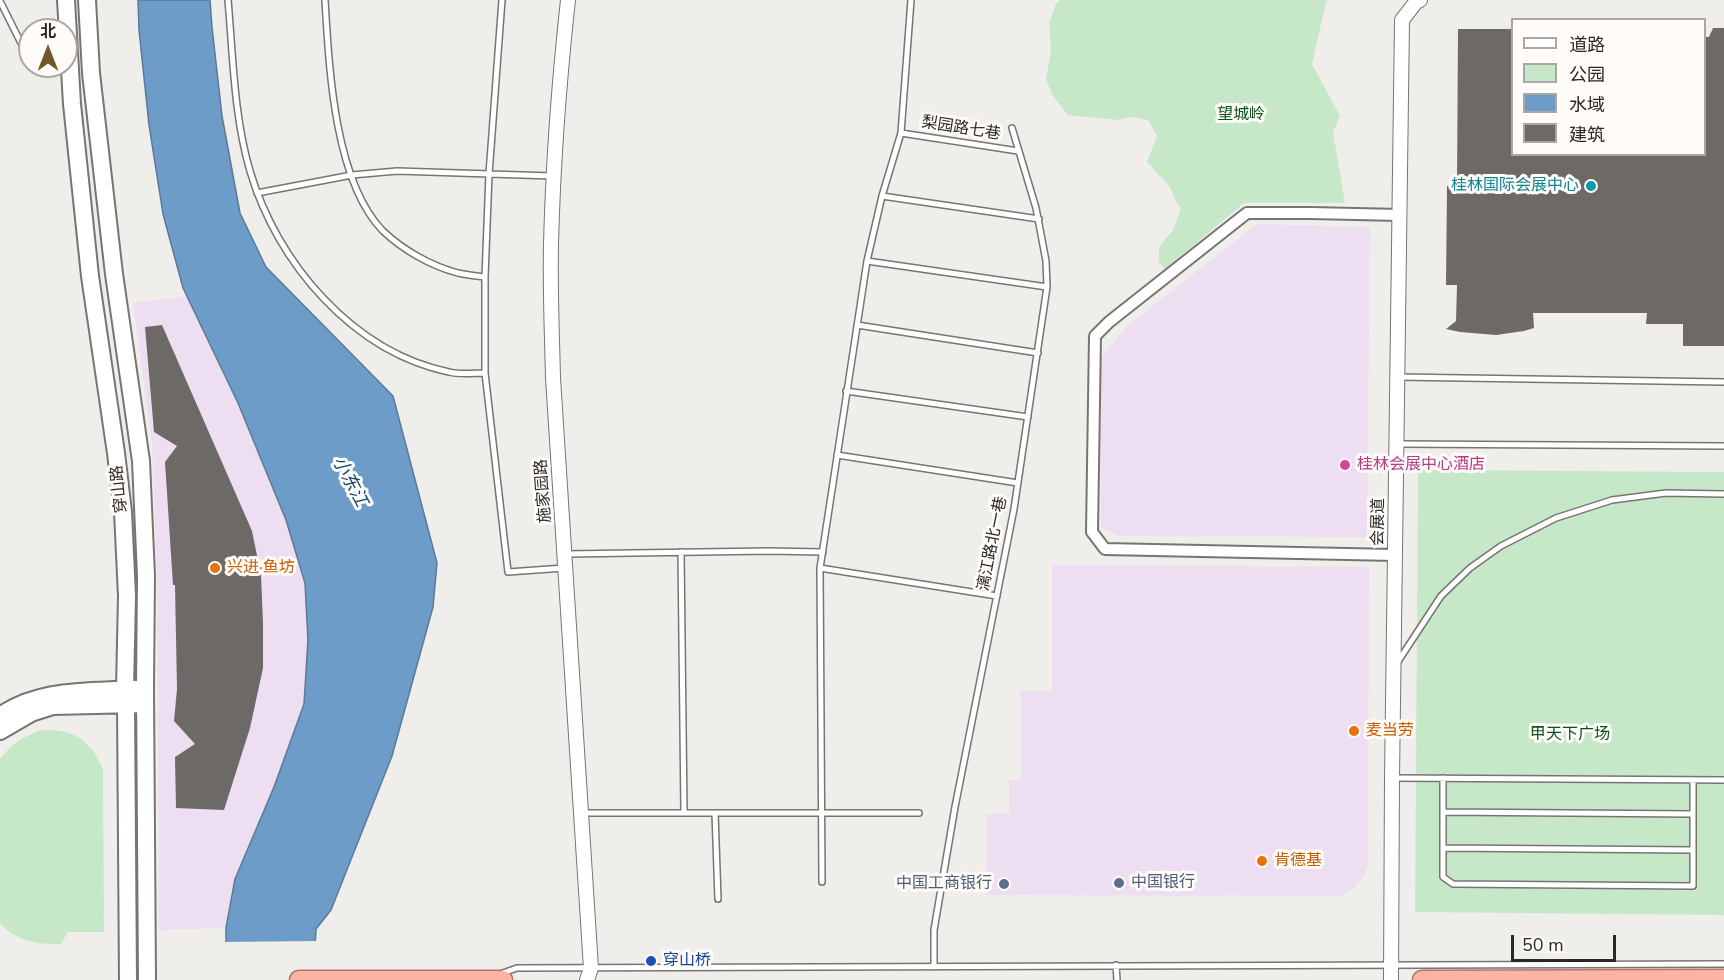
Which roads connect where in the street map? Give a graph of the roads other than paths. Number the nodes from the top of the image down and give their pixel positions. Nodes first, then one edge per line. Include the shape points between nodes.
1 (66, 0) edge
2 (87, 0) edge
3 (228, 0) edge
4 (325, 0) edge
5 (502, 0) edge
6 (568, 0) edge
7 (911, 0) edge
8 (1420, 0) edge
9 (0, 1) edge
10 (67, 18) edge
11 (18, 37) edge
12 (78, 62) edge
13 (90, 63) junction
14 (70, 78) edge
15 (1012, 128) dead end
16 (901, 133) junction
17 (1018, 151) junction
18 (489, 174) junction
19 (352, 175) junction
20 (554, 176) junction
21 (257, 193) junction
22 (882, 196) junction
23 (1400, 215) junction
24 (1039, 219) junction
25 (867, 261) junction
26 (485, 277) junction
27 (1047, 287) junction
28 (856, 325) junction
29 (1038, 353) junction
30 (485, 373) junction
31 (1398, 377) junction
32 (1724, 382) edge
33 (846, 391) junction
34 (1028, 417) junction
35 (1398, 444) junction
36 (1724, 446) edge
37 (837, 455) junction
38 (1018, 483) junction
39 (1724, 494) edge
40 (681, 552) junction
41 (823, 552) junction
42 (1395, 555) junction
43 (565, 561) junction
44 (820, 568) junction
45 (997, 596) junction
46 (1394, 668) junction
47 (145, 696) junction
48 (126, 697) junction
49 (0, 716) edge
50 (0, 731) edge
51 (1392, 778) junction
52 (1443, 778) junction
53 (1693, 780) junction
54 (1724, 780) edge
55 (1443, 812) junction
56 (581, 813) junction
57 (684, 813) junction
58 (715, 813) junction
59 (821, 813) junction
60 (919, 813) dead end
61 (1693, 814) junction
62 (1443, 848) junction
63 (1693, 850) junction
64 (822, 882) dead end
65 (718, 899) dead end
66 (1391, 964) junction
67 (1724, 964) edge
68 (1116, 965) junction
69 (934, 967) junction
70 (589, 974) edge
71 (1724, 979) edge
72 (128, 980) edge
73 (147, 980) edge
74 (299, 980) edge
75 (336, 980) edge
76 (370, 980) edge
77 (481, 980) edge
78 (502, 980) edge
79 (1117, 980) edge
80 (1391, 980) edge
81 (1422, 980) edge

1 - 10 main road, 穿山路
2 - 13 main road, 穿山路
3 - 21 lane via 242,131
4 - 19 lane via 335,108
5 - 18 lane
6 - 20 street, 施家园路
7 - 16 lane
8 - 23 street, 会展道 via 1402,20
9 - 11 lane
12 - 13 lane
13 - 47 main road, 穿山路 via 114,274 141,461 146,576
14 - 48 main road, 穿山路 via 90,276 123,512
15 - 17 lane, 漓江路北一巷
16 - 17 lane, 梨园路七巷
16 - 22 lane
17 - 24 lane, 漓江路北一巷
18 - 19 lane via 397,171
18 - 20 lane
18 - 26 lane
19 - 21 lane
19 - 26 lane via 365,206 383,230 404,248 429,263
20 - 43 street, 施家园路 via 553,356
21 - 30 lane via 281,244 298,268 315,290 362,333 419,364 451,373
22 - 24 lane
22 - 25 lane
23 - 31 street, 会展道
23 - 42 street via 1247,213 1095,336 1092,532 1105,549
24 - 27 lane, 漓江路北一巷
25 - 27 lane
25 - 28 lane
26 - 30 lane
27 - 29 lane, 漓江路北一巷
28 - 29 lane
28 - 33 lane
29 - 34 lane, 漓江路北一巷
30 - 43 lane via 508,572
31 - 32 lane
31 - 35 street, 会展道
33 - 34 lane
33 - 37 lane
34 - 38 lane, 漓江路北一巷
35 - 36 lane
35 - 42 street, 会展道
37 - 38 lane
37 - 41 lane
38 - 45 lane, 漓江路北一巷
39 - 46 lane via 1666,494 1612,500 1556,518 1501,546 1441,596
40 - 41 lane
40 - 43 lane
40 - 57 lane
41 - 44 lane
42 - 46 street, 会展道
43 - 56 street, 施家园路
44 - 45 lane
44 - 59 lane
45 - 69 lane, 漓江路北一巷 via 934,930
46 - 51 street, 会展道
47 - 48 main road
47 - 73 main road, 穿山路
48 - 49 main road via 50,694 26,701
48 - 50 main road via 53,706 31,713
48 - 72 main road, 穿山路
51 - 52 lane
51 - 66 street, 会展道
52 - 53 lane
52 - 55 lane
53 - 54 lane
53 - 61 lane
55 - 61 lane
55 - 62 lane
56 - 57 lane
56 - 70 street, 施家园路
57 - 58 lane
58 - 59 lane
58 - 65 lane
59 - 60 lane
59 - 64 lane
61 - 63 lane
62 - 63 lane
62 - 63 lane via 1443,877 1453,884 1693,886
66 - 67 lane
66 - 68 lane
66 - 80 street, 会展道
68 - 69 lane
68 - 79 lane
69 - 70 lane
70 - 77 lane via 517,968
71 - 81 highway
74 - 75 highway
75 - 76 highway
76 - 77 highway
77 - 78 highway

